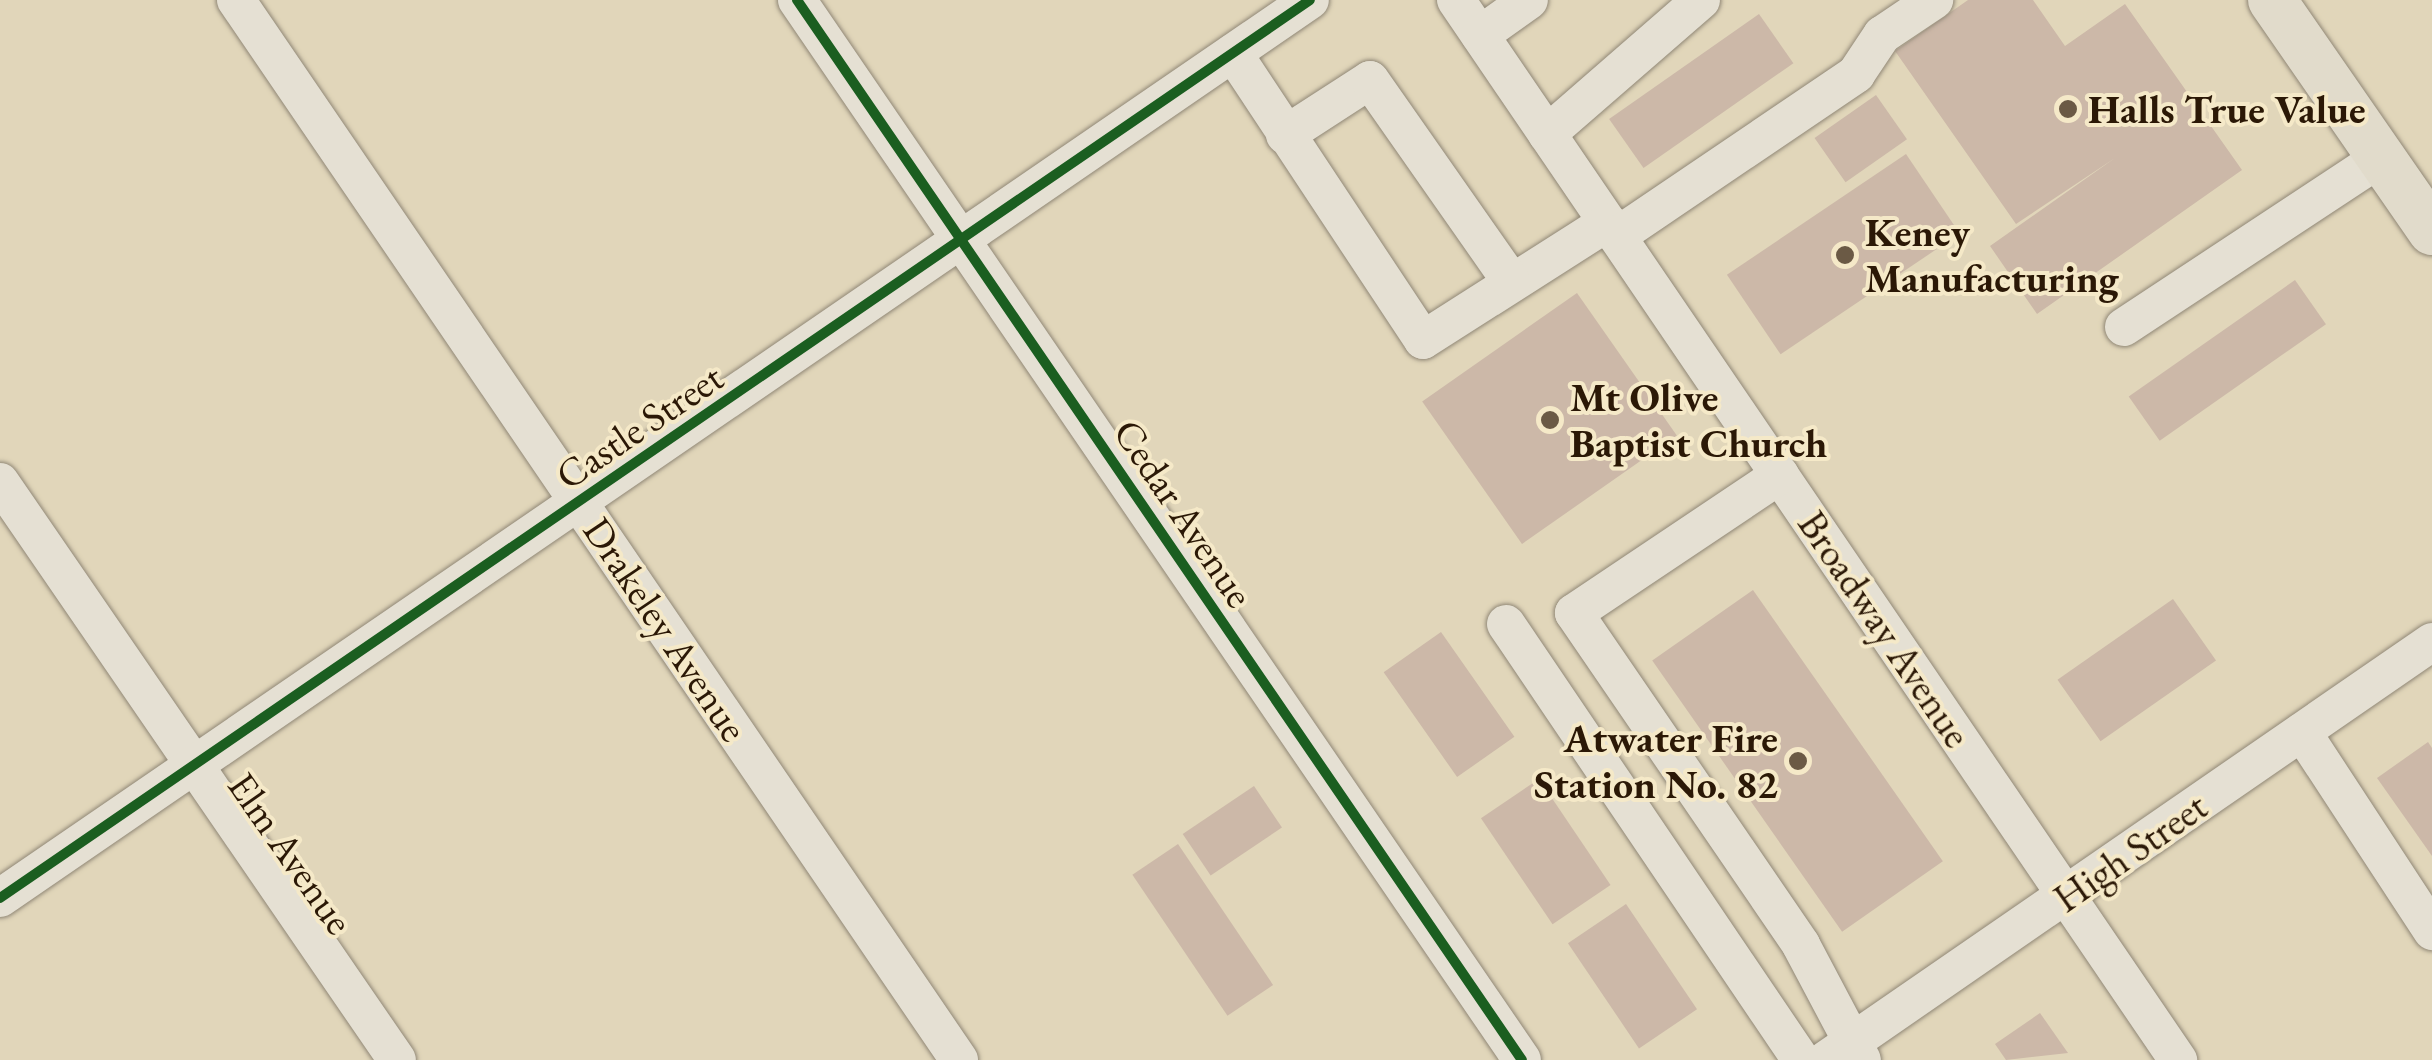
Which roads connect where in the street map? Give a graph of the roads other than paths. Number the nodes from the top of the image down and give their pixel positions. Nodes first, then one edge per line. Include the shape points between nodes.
1 (236, 0) edge
2 (796, 0) edge
3 (1310, 0) edge
4 (1456, 0) edge
5 (1530, 0) edge
6 (1701, 0) edge
7 (1934, 0) edge
8 (2272, 0) edge
9 (1480, 35) junction
10 (1233, 53) junction
11 (1548, 134) junction
12 (1285, 136) junction
13 (2382, 157) junction
14 (1612, 229) junction
15 (2432, 230) edge
16 (961, 241) junction
17 (1510, 280) junction
18 (2124, 327) dead end
19 (1780, 475) junction
20 (0, 482) edge
21 (580, 503) junction
22 (1506, 624) dead end
23 (2432, 642) edge
24 (2302, 732) junction
25 (194, 765) junction
26 (2067, 896) junction
27 (0, 898) edge
28 (2432, 930) edge
29 (1846, 1054) edge
30 (397, 1060) edge
31 (958, 1060) edge
32 (1522, 1060) edge
33 (1801, 1060) edge
34 (2178, 1060) edge

1 - 21 street, Drakeley Avenue
2 - 16 street, Cedar Avenue
3 - 10 street, Castle Street
4 - 9 street, Broadway Avenue
5 - 9 street
6 - 11 street
7 - 14 street via 1882,35 1856,74
8 - 13 main road
9 - 11 street, Broadway Avenue
10 - 12 street
10 - 16 street, Castle Street
11 - 14 street, Broadway Avenue
12 - 17 street via 1370,80
12 - 17 street via 1422,340
13 - 15 main road
13 - 18 street
14 - 17 street
14 - 19 street, Broadway Avenue
16 - 21 street, Castle Street
16 - 32 street, Cedar Avenue
19 - 26 street, Broadway Avenue
19 - 29 street via 1574,614 1801,945
20 - 25 street, Elm Avenue
21 - 25 street, Castle Street
21 - 31 street, Drakeley Avenue
22 - 33 street
23 - 24 street, High Street
24 - 26 street, High Street
24 - 28 street
25 - 27 street, Castle Street
25 - 30 street, Elm Avenue
26 - 29 street, High Street
26 - 34 street, Broadway Avenue

